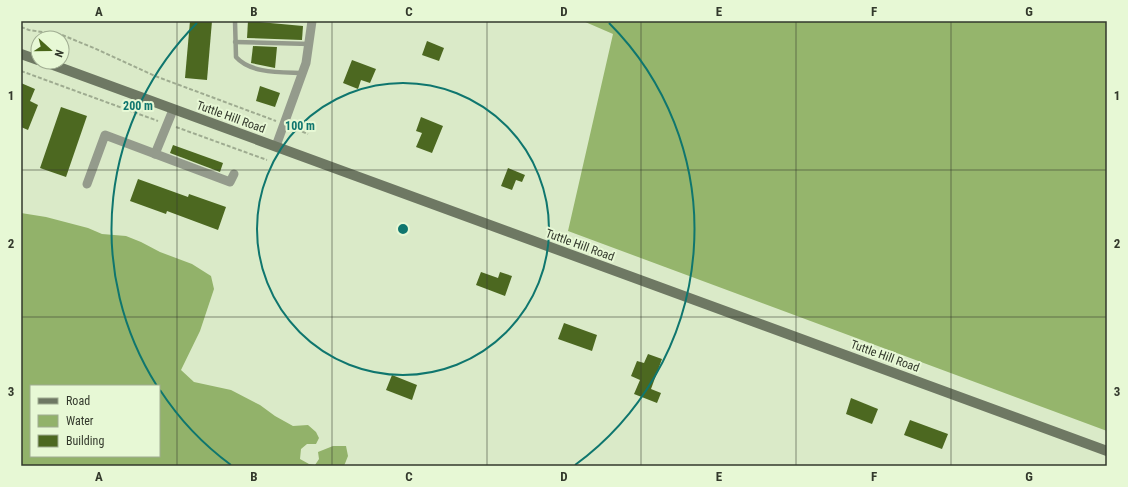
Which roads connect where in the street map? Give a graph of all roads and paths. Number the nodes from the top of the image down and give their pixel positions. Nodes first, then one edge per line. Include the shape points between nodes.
1 (235, 21) edge
2 (312, 21) edge
3 (21, 27) edge
4 (235, 42) junction
5 (310, 44) junction
6 (21, 70) edge
7 (66, 70) edge
8 (303, 73) junction
9 (173, 110) junction
10 (168, 124) junction
11 (284, 124) junction
12 (308, 134) dead end
13 (276, 146) junction
14 (155, 154) junction
15 (267, 160) dead end
16 (234, 174) dead end
17 (88, 184) dead end
18 (1107, 451) edge

1 - 4 lane
2 - 5 street
3 - 11 path via 62,36 155,76
4 - 5 lane
4 - 8 lane via 236,57 248,66 270,71
5 - 8 street
6 - 10 path
7 - 9 main road, Tuttle Hill Road
8 - 11 street
9 - 10 street
9 - 13 main road, Tuttle Hill Road
10 - 14 street
10 - 15 path
11 - 12 path
11 - 13 street
13 - 18 main road, Tuttle Hill Road
14 - 16 street via 230,182
14 - 17 street via 105,135

